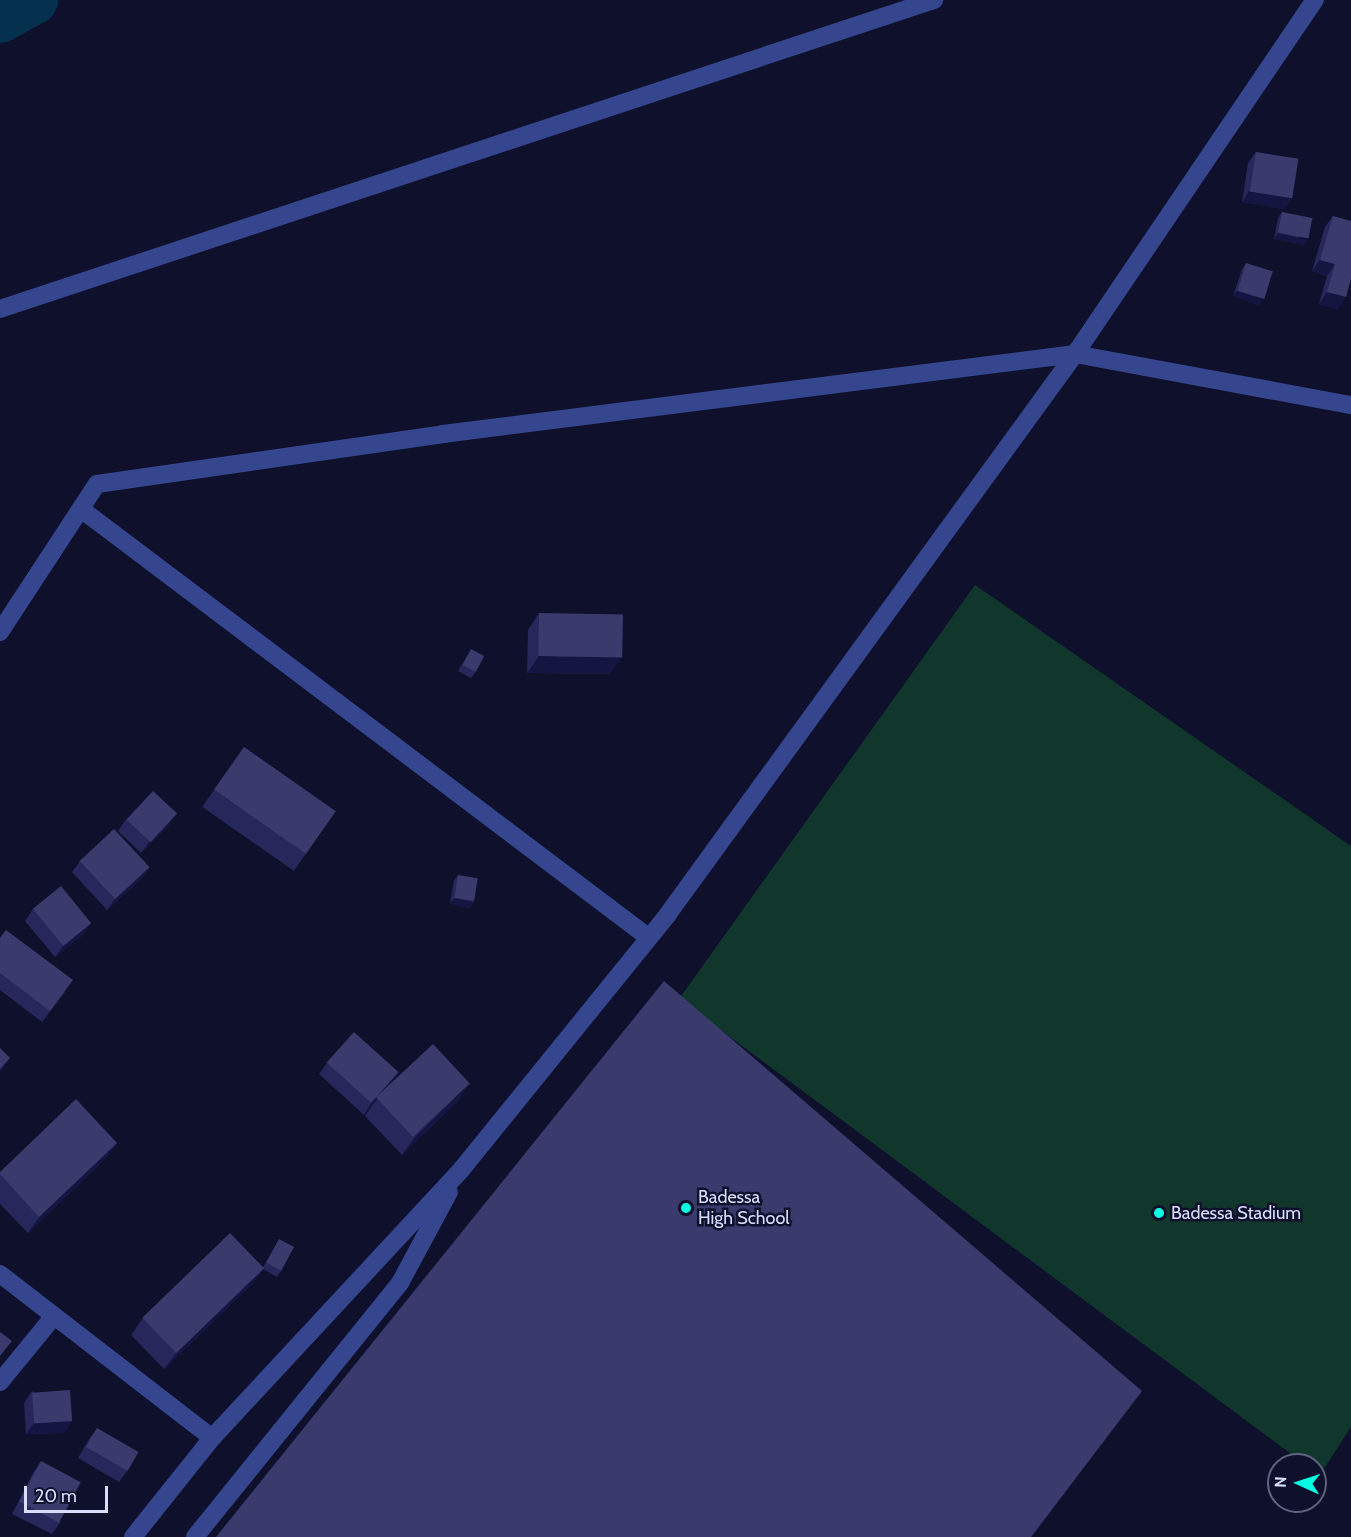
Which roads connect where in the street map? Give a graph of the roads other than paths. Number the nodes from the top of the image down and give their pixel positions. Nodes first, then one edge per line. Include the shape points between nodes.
1 (934, 0) edge
2 (1315, 0) edge
3 (0, 309) edge
4 (1075, 354) junction
5 (1351, 405) edge
6 (81, 508) junction
7 (0, 632) edge
8 (648, 937) junction
9 (460, 1170) junction
10 (0, 1274) edge
11 (54, 1316) junction
12 (0, 1382) edge
13 (212, 1438) junction
14 (133, 1537) edge
15 (195, 1537) edge

1 - 3 street
2 - 4 street
4 - 5 street
4 - 6 street via 443,434 108,482 97,484
4 - 8 street
6 - 7 street
6 - 8 street
8 - 9 street
9 - 13 street
9 - 15 street via 400,1283
10 - 11 street
11 - 12 street
11 - 13 street
13 - 14 street

